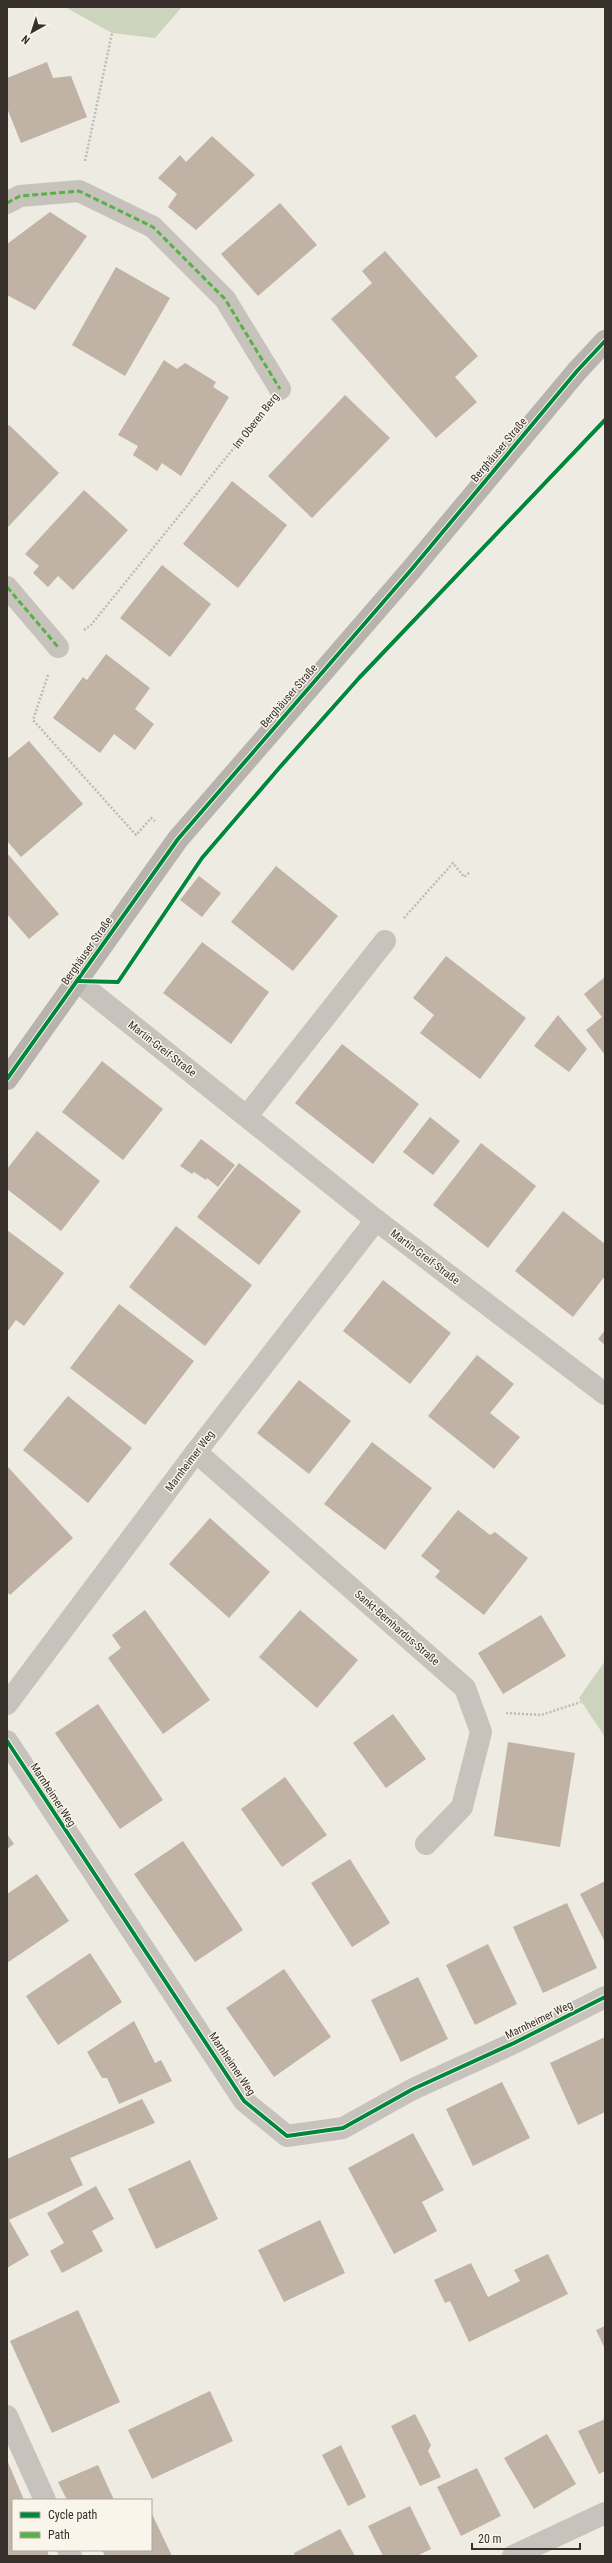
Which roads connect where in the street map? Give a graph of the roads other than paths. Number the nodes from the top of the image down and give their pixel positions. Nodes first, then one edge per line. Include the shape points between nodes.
1 (7, 204) edge
2 (605, 341) edge
3 (280, 389) road end
4 (7, 588) edge
5 (58, 646) road end
6 (384, 941) road end
7 (77, 981) junction
8 (7, 1079) edge
9 (247, 1116) junction
10 (376, 1220) junction
11 (605, 1394) edge
12 (196, 1452) junction
13 (7, 1704) edge
14 (7, 1741) edge
15 (426, 1844) dead end
16 (605, 1997) edge
17 (7, 2416) edge
18 (45, 2499) edge
19 (605, 2513) edge
20 (513, 2556) edge

1 - 3 street, Im Oberen Berg via 20,196 79,191 153,227 226,299
2 - 7 street, Berghäuser Straße via 178,839
4 - 5 street
6 - 9 street
7 - 8 street, Berghäuser Straße
7 - 9 street, Martin-Greif-Straße
9 - 10 street, Martin-Greif-Straße
10 - 11 street, Martin-Greif-Straße
10 - 12 street, Marnheimer Weg
12 - 13 street, Marnheimer Weg
12 - 15 street, Sankt-Bernhardus-Straße via 465,1688 481,1732 462,1807
14 - 16 street, Marnheimer Weg via 244,2101 287,2136 343,2128 413,2089 514,2043
17 - 18 street
19 - 20 street

